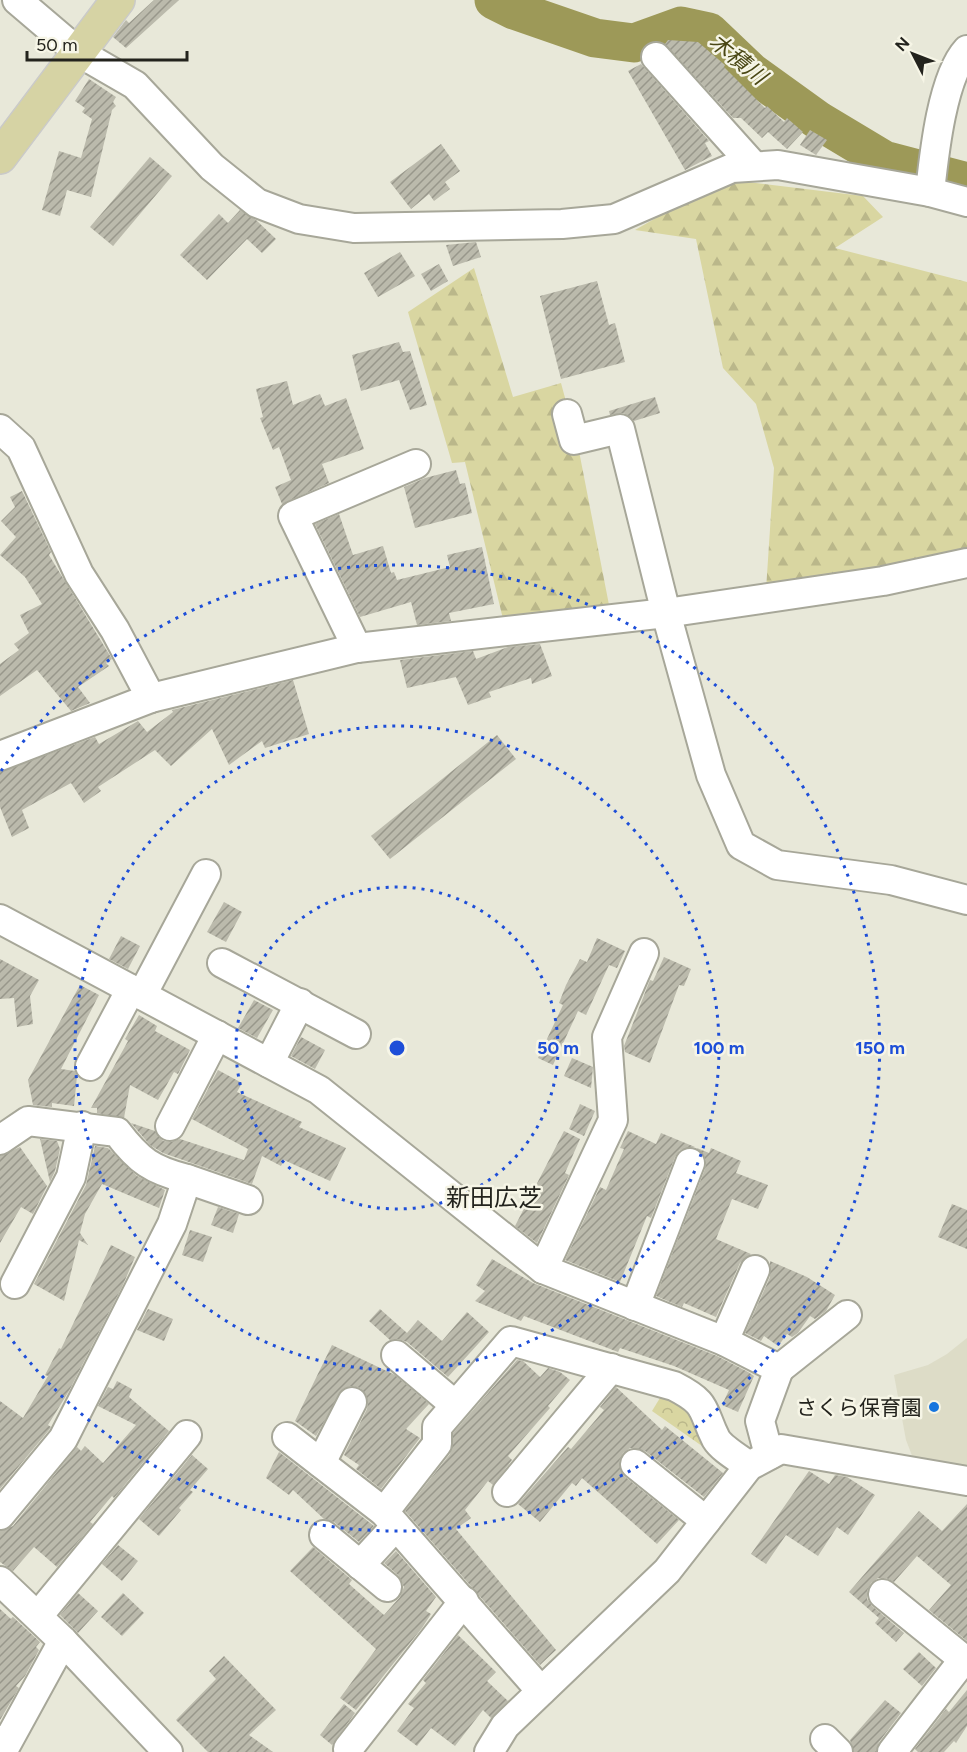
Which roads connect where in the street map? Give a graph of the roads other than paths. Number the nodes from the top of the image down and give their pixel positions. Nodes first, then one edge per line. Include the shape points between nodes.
1 (17, 0) edge
2 (118, 0) edge
3 (967, 50) edge
4 (78, 52) junction
5 (656, 57) dead end
6 (0, 157) edge
7 (753, 165) junction
8 (932, 179) junction
9 (967, 202) edge
10 (567, 414) dead end
11 (0, 429) edge
12 (416, 464) dead end
13 (967, 563) edge
14 (666, 613) junction
15 (357, 648) junction
16 (150, 698) junction
17 (0, 756) edge
18 (206, 874) dead end
19 (967, 900) edge
20 (0, 919) edge
21 (644, 953) dead end
22 (222, 963) dead end
23 (136, 992) junction
24 (300, 1003) junction
25 (356, 1034) dead end
26 (217, 1035) junction
27 (269, 1063) junction
28 (90, 1066) dead end
29 (82, 1126) junction
30 (170, 1126) dead end
31 (0, 1140) edge
32 (690, 1163) dead end
33 (187, 1179) junction
34 (248, 1200) dead end
35 (543, 1269) junction
36 (755, 1270) dead end
37 (15, 1284) dead end
38 (635, 1306) junction
39 (847, 1314) dead end
40 (723, 1341) junction
41 (396, 1355) dead end
42 (611, 1368) junction
43 (779, 1369) junction
44 (352, 1402) dead end
45 (455, 1405) junction
46 (187, 1435) dead end
47 (287, 1437) dead end
48 (759, 1461) junction
49 (321, 1463) junction
50 (635, 1464) dead end
51 (967, 1481) edge
52 (507, 1492) dead end
53 (0, 1515) edge
54 (390, 1519) junction
55 (706, 1521) junction
56 (324, 1535) dead end
57 (360, 1565) junction
58 (0, 1581) edge
59 (387, 1587) dead end
60 (884, 1594) dead end
61 (464, 1601) junction
62 (38, 1616) junction
63 (63, 1641) junction
64 (965, 1660) edge
65 (541, 1691) junction
66 (3, 1746) edge
67 (348, 1749) dead end
68 (168, 1752) edge
69 (489, 1752) edge
70 (892, 1752) edge

1 - 4 street
2 - 4 main road
3 - 8 street via 947,86
4 - 6 main road
4 - 7 street via 135,85 212,167 257,203 299,219 343,226 562,224 614,219 732,168
5 - 7 street
7 - 8 street
8 - 9 street
10 - 14 street via 574,440 620,429
11 - 16 street via 21,448 79,574 115,630
12 - 15 street via 293,516
13 - 14 street via 883,580
14 - 15 street
14 - 19 street via 711,775 741,845 777,865 891,880
15 - 16 street
16 - 17 street
18 - 23 street
20 - 23 street
21 - 35 street via 607,1037 613,1120
22 - 24 street
23 - 26 street
23 - 28 street
24 - 25 street
24 - 27 street
26 - 27 street
26 - 30 street
27 - 35 street via 319,1090
29 - 31 street via 28,1121
29 - 33 street via 117,1131 134,1155 158,1172
29 - 37 street via 71,1177
32 - 38 street
33 - 34 street
33 - 53 street via 172,1224 63,1439
35 - 38 street
36 - 40 street
38 - 40 street
39 - 43 street
40 - 43 street
41 - 45 street
42 - 45 street via 511,1341
42 - 48 street via 674,1386 693,1396 708,1414 717,1441
42 - 52 street
43 - 48 street via 760,1421
44 - 49 street
45 - 54 street via 436,1427 437,1444
46 - 62 street
47 - 49 street
48 - 51 street via 781,1449
48 - 55 street
49 - 54 street
50 - 55 street
54 - 57 street
54 - 61 street
55 - 65 street via 667,1571
56 - 57 street
57 - 59 street
58 - 62 street
60 - 64 street
61 - 65 street
61 - 67 street
62 - 63 street
63 - 66 street
63 - 68 street
64 - 70 street
65 - 69 street via 505,1726

